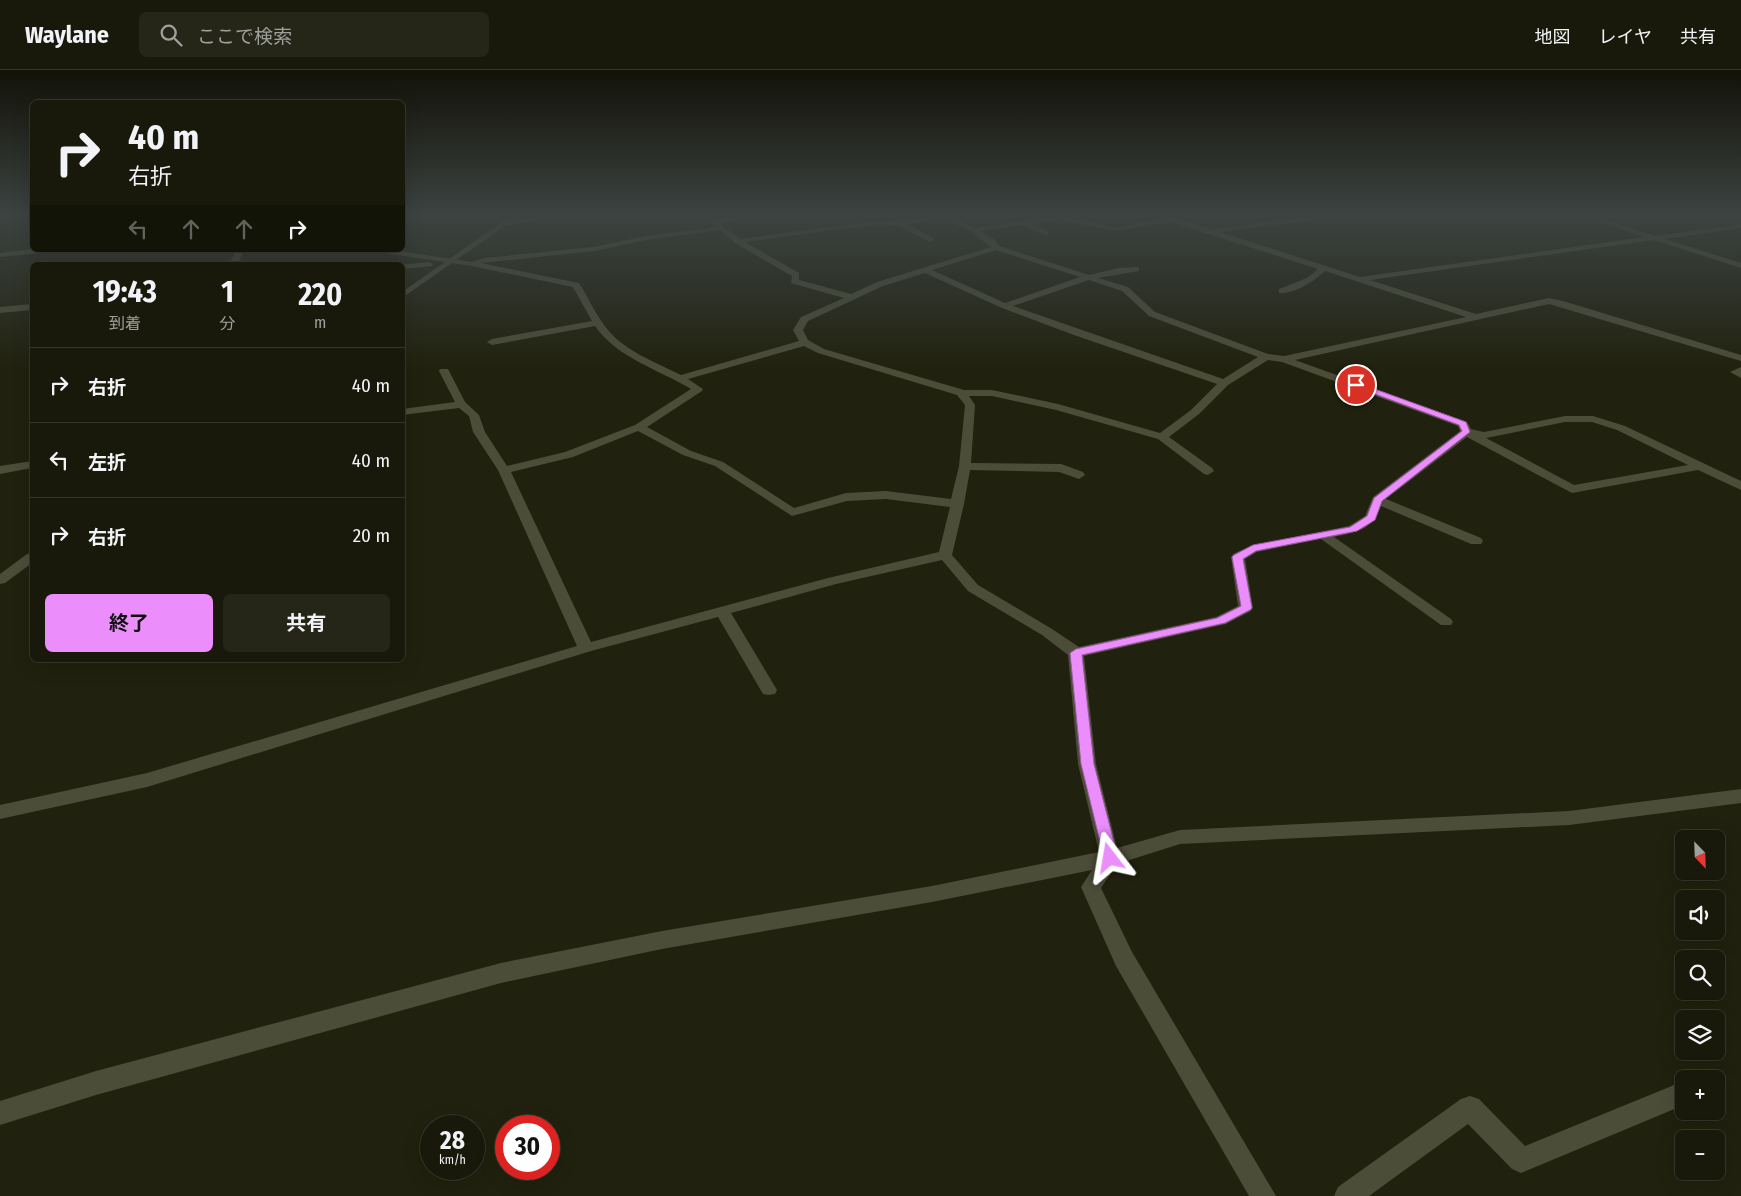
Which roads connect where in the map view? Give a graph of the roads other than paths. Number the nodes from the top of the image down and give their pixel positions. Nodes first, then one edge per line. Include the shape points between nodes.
1 (446, 266) edge
2 (480, 266) edge
3 (780, 266) edge
4 (939, 266) edge
5 (1049, 266) edge
6 (1316, 266) edge
7 (1457, 266) edge
8 (1324, 268) junction
9 (1136, 269) dead end
10 (925, 270) junction
11 (1089, 279) junction
12 (1361, 279) junction
13 (1282, 291) dead end
14 (405, 294) edge
15 (851, 297) junction
16 (1005, 306) junction
17 (30, 307) edge
18 (0, 310) edge
19 (1474, 317) junction
20 (598, 323) junction
21 (492, 342) dead end
22 (804, 342) junction
23 (1266, 357) junction
24 (1741, 358) edge
25 (1284, 359) junction
26 (1741, 370) edge
27 (444, 371) dead end
28 (1741, 375) edge
29 (680, 378) junction
30 (1224, 382) junction
31 (960, 393) junction
32 (460, 404) junction
33 (405, 412) edge
34 (639, 427) junction
35 (1466, 432) junction
36 (1162, 438) junction
37 (30, 465) edge
38 (965, 466) junction
39 (1700, 466) junction
40 (0, 470) edge
41 (504, 470) junction
42 (1208, 471) dead end
43 (1079, 475) dead end
44 (1741, 486) edge
45 (1377, 500) junction
46 (958, 504) junction
47 (1323, 535) junction
48 (1476, 541) dead end
49 (945, 555) junction
50 (30, 558) edge
51 (0, 580) edge
52 (722, 611) junction
53 (1446, 622) dead end
54 (586, 648) junction
55 (1076, 653) junction
56 (769, 690) dead end
57 (1741, 796) edge
58 (0, 812) edge
59 (1110, 858) junction
60 (1675, 1097) edge
61 (0, 1113) edge
62 (1263, 1196) edge
63 (1347, 1196) edge

1 - 14 street
2 - 20 street via 576,284
3 - 15 street via 796,275 794,281
4 - 10 street
5 - 11 street
6 - 8 street
7 - 12 street
8 - 12 street
8 - 13 street via 1310,280
9 - 11 street
10 - 15 street
10 - 16 street
11 - 16 street
11 - 23 street via 1125,290 1152,314
12 - 19 street
15 - 22 street via 804,319 798,330
16 - 30 street
17 - 18 street
19 - 24 street via 1549,302 1563,304
19 - 25 street
20 - 21 street
20 - 29 street via 608,336
22 - 29 street
22 - 31 street via 821,351
23 - 25 street
23 - 30 street
25 - 35 street via 1463,424
26 - 28 street via 1735,372
27 - 32 street
29 - 34 street via 698,389
30 - 36 street via 1195,412
31 - 36 street via 992,393 1058,407
31 - 38 street via 970,405
32 - 33 street
32 - 41 street via 474,415 479,432
34 - 41 street via 569,455
34 - 46 street via 687,453 720,464 792,512 846,498 886,494
35 - 39 street via 1484,435 1565,419 1593,419 1621,428
35 - 39 street via 1572,489
35 - 45 street
36 - 42 street
37 - 40 street
38 - 43 street via 1061,468
38 - 46 street
39 - 44 street
41 - 54 street
45 - 47 street via 1371,518 1353,529
45 - 48 street
46 - 49 street
47 - 53 street
47 - 55 street via 1253,548 1238,557 1246,608 1221,621
49 - 52 street
49 - 55 street via 973,588
50 - 51 street
52 - 54 street
52 - 56 street
54 - 58 street via 147,780
55 - 59 street via 1088,764
57 - 59 street via 1569,818 1180,837
59 - 61 street via 932,894 662,940 501,972 96,1083
59 - 62 street via 1091,887 1124,958
60 - 63 street via 1521,1160 1470,1108

